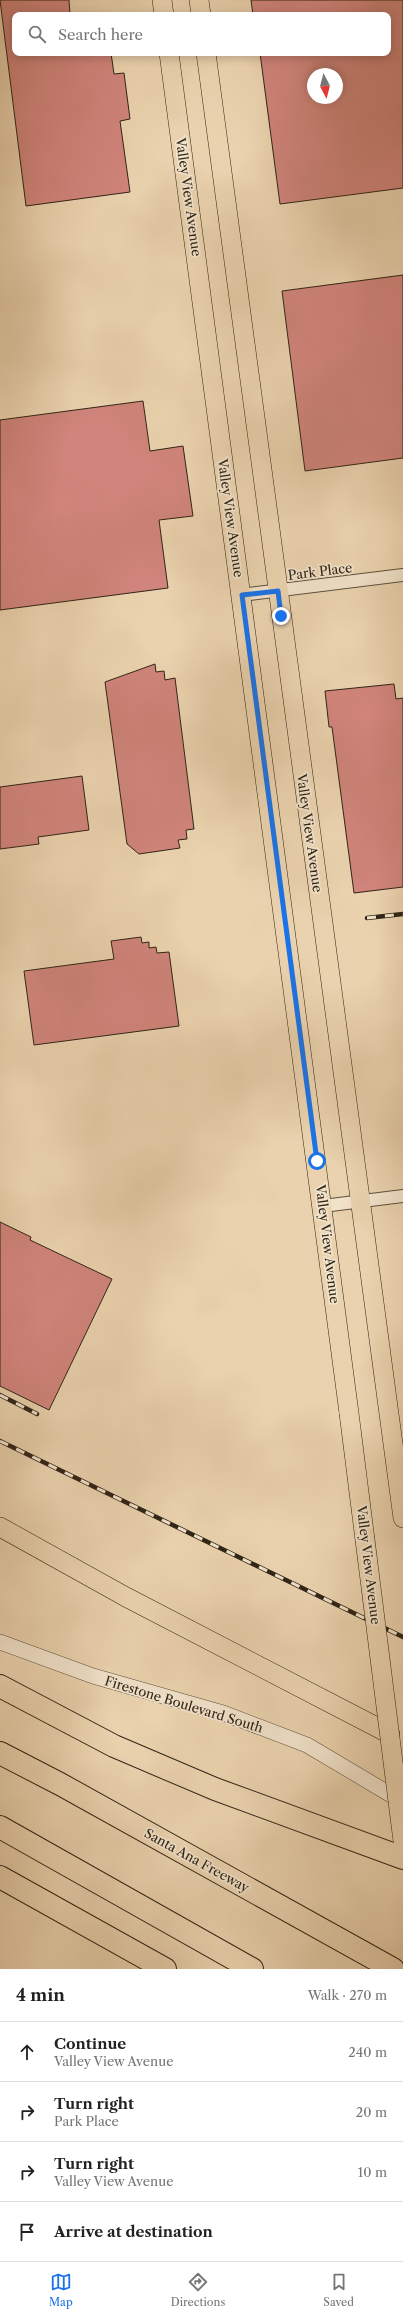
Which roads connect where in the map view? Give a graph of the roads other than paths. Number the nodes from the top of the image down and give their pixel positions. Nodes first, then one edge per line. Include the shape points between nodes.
1 (162, 0) edge
2 (199, 0) edge
3 (164, 12) edge
4 (201, 12) edge
5 (169, 56) edge
6 (206, 56) edge
7 (403, 575) edge
8 (278, 591) junction
9 (242, 595) junction
10 (403, 1196) edge
11 (360, 1201) junction
12 (323, 1206) junction
13 (403, 1518) edge
14 (0, 1527) edge
15 (0, 1642) edge
16 (2, 1687) edge
17 (390, 1734) junction
18 (0, 1754) edge
19 (403, 1802) edge
20 (0, 1827) edge
21 (403, 1841) edge
22 (403, 1858) edge
23 (0, 1877) edge
24 (165, 1969) edge
25 (252, 1969) edge
26 (394, 1969) edge

1 - 3 main road
2 - 4 main road
5 - 9 main road, Valley View Avenue
6 - 8 main road, Valley View Avenue
7 - 8 street, Park Place
8 - 9 street, Park Place
8 - 11 main road, Valley View Avenue
9 - 12 main road, Valley View Avenue
10 - 11 street
11 - 12 street
11 - 13 main road, Valley View Avenue
12 - 17 main road, Valley View Avenue, bridge
14 - 17 main road via 126,1597
15 - 19 street, Firestone Boulevard South via 93,1676 223,1713 307,1745
16 - 22 highway via 114,1746 215,1789
17 - 21 main road, Valley View Avenue, bridge
18 - 26 highway, Santa Ana Freeway via 60,1784
20 - 25 highway
23 - 24 highway

